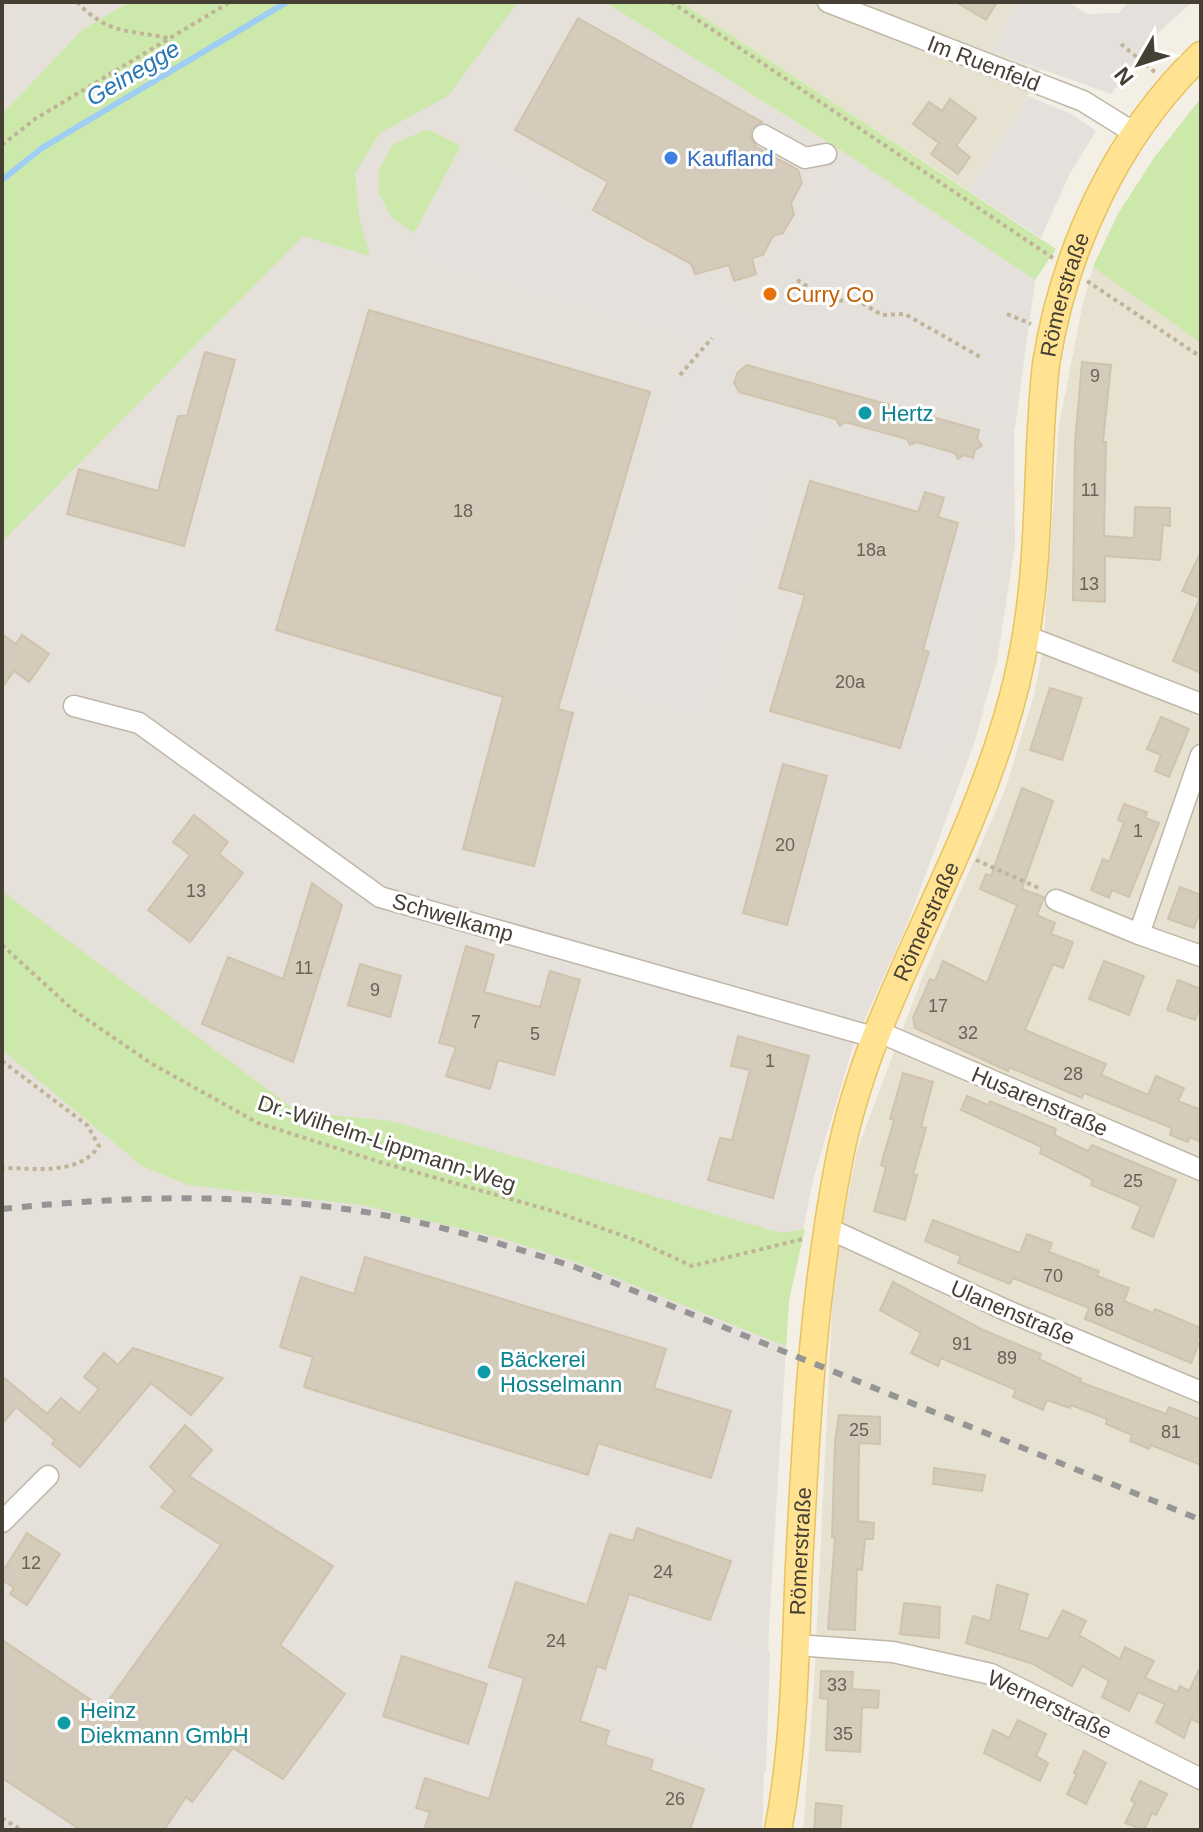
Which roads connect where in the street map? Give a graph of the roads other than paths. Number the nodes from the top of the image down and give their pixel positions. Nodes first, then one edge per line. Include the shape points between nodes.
1 (828, 2) edge
2 (1201, 55) edge
3 (1136, 134) junction
4 (763, 135) dead end
5 (826, 154) dead end
6 (1026, 636) junction
7 (1201, 704) edge
8 (74, 706) dead end
9 (1201, 755) edge
10 (1056, 900) road end
11 (1139, 934) junction
12 (1201, 956) edge
13 (878, 1035) junction
14 (1201, 1170) edge
15 (827, 1228) junction
16 (1201, 1392) edge
17 (48, 1476) dead end
18 (2, 1522) edge
19 (796, 1645) junction
20 (1201, 1779) edge
21 (778, 1830) edge

1 - 3 street, Im Ruenfeld via 1083,101
2 - 3 main road, Römerstraße via 1170,86
3 - 6 main road, Römerstraße via 1098,199 1051,333
4 - 5 street via 805,158
6 - 7 street
6 - 13 main road, Römerstraße via 991,766
8 - 13 street, Schwelkamp via 139,723 380,897
9 - 11 street
10 - 11 street
11 - 12 street
13 - 14 street, Husarenstraße
13 - 15 main road, Römerstraße via 846,1126
15 - 16 street, Ulanenstraße
15 - 19 main road, Römerstraße via 810,1361
17 - 18 street
19 - 20 street, Wernerstraße via 893,1652 991,1674
19 - 21 main road, Römerstraße

